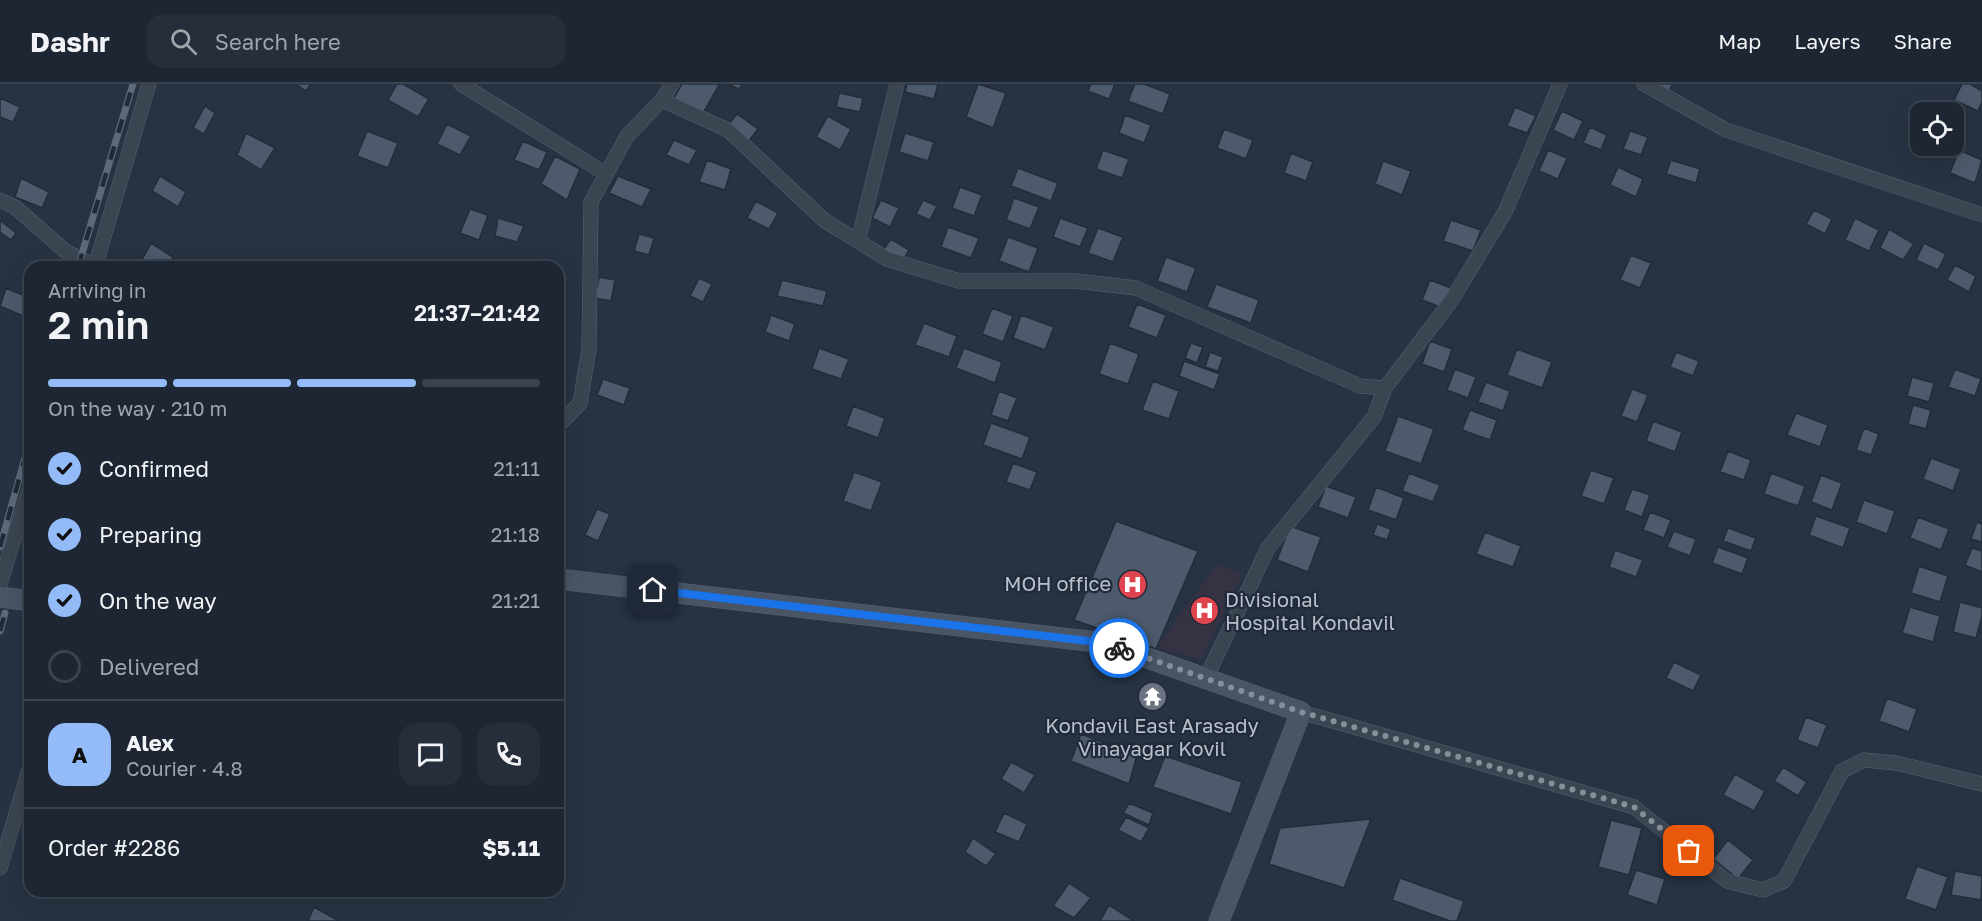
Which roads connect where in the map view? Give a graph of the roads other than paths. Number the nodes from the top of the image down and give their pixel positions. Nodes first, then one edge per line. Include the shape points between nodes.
1 (149, 84) edge
2 (461, 84) edge
3 (672, 84) edge
4 (897, 84) edge
5 (1560, 84) edge
6 (1644, 84) edge
7 (662, 100) junction
8 (606, 174) junction
9 (0, 200) edge
10 (1982, 215) edge
11 (858, 241) junction
12 (84, 261) edge
13 (98, 261) edge
14 (1385, 388) junction
15 (564, 420) edge
16 (24, 506) edge
17 (564, 580) edge
18 (0, 584) edge
19 (0, 597) edge
20 (24, 600) edge
21 (1206, 678) junction
22 (1301, 712) junction
23 (1982, 784) edge
24 (24, 786) edge
25 (0, 868) edge
26 (1219, 921) edge

1 - 13 street
2 - 8 street
3 - 7 street
4 - 11 street
5 - 14 street via 1505,212 1451,301
6 - 10 street via 1726,130
7 - 8 street via 627,136
7 - 11 street via 728,130 825,221
8 - 15 street via 591,202 589,349 580,403
9 - 12 street via 15,207 64,251
11 - 14 street via 887,259 958,281 1076,281 1136,288 1360,386
14 - 21 street via 1374,417 1268,548
16 - 18 street
17 - 21 street via 1105,643
19 - 20 street
21 - 22 street
22 - 23 street via 1634,807 1727,881 1763,890 1784,881 1842,771 1864,760
22 - 26 street
24 - 25 street

